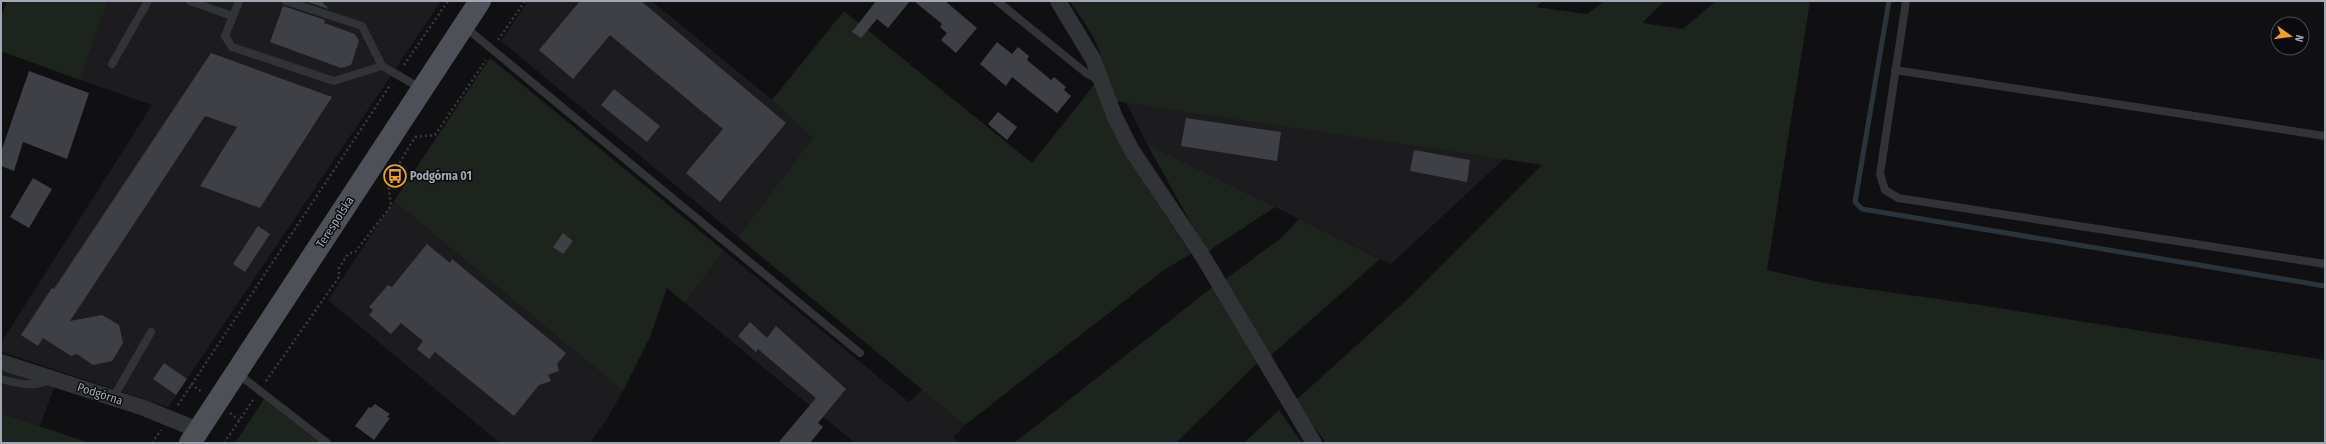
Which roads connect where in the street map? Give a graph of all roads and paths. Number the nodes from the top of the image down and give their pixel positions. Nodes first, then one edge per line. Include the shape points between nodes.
1 (148, 1) edge
2 (190, 1) edge
3 (239, 1) edge
4 (286, 1) edge
5 (448, 1) edge
6 (480, 1) edge
7 (525, 1) edge
8 (997, 1) edge
9 (1058, 1) edge
10 (1906, 1) edge
11 (232, 16) junction
12 (464, 26) junction
13 (492, 50) junction
14 (112, 64) dead end
15 (382, 66) junction
16 (1895, 70) junction
17 (397, 75) junction
18 (1103, 83) junction
19 (422, 90) junction
20 (2325, 136) edge
21 (2325, 264) edge
22 (151, 332) dead end
23 (860, 353) dead end
24 (1, 362) edge
25 (236, 372) junction
26 (53, 378) junction
27 (1, 379) edge
28 (260, 391) junction
29 (113, 398) junction
30 (169, 418) junction
31 (194, 436) edge
32 (152, 443) edge
33 (224, 443) edge
34 (327, 443) edge
35 (1314, 443) edge

1 - 14 lane
2 - 11 lane
3 - 11 lane
4 - 15 lane via 362,26
5 - 17 path
6 - 12 main road, Terespolska
7 - 13 path
8 - 18 lane via 1086,73
9 - 18 street via 1093,58
10 - 16 lane
11 - 15 lane via 225,36 232,47 334,81
12 - 13 lane
12 - 19 main road, Terespolska
13 - 23 lane
13 - 28 path via 435,135 415,137 388,182 391,206 355,252 348,254 339,268 339,277
15 - 17 lane
16 - 20 lane
16 - 21 lane via 1880,174 1885,190 1898,198
17 - 19 lane
17 - 30 path
18 - 35 street via 1114,115 1131,149 1202,255
19 - 25 main road, Terespolska
22 - 29 lane
24 - 26 street, Podgórna
25 - 28 lane
25 - 31 main road, Terespolska
26 - 27 lane via 42,384 23,385
26 - 29 street, Podgórna
28 - 33 path
28 - 34 lane
29 - 30 street, Podgórna
30 - 31 street, Podgórna
30 - 32 path

